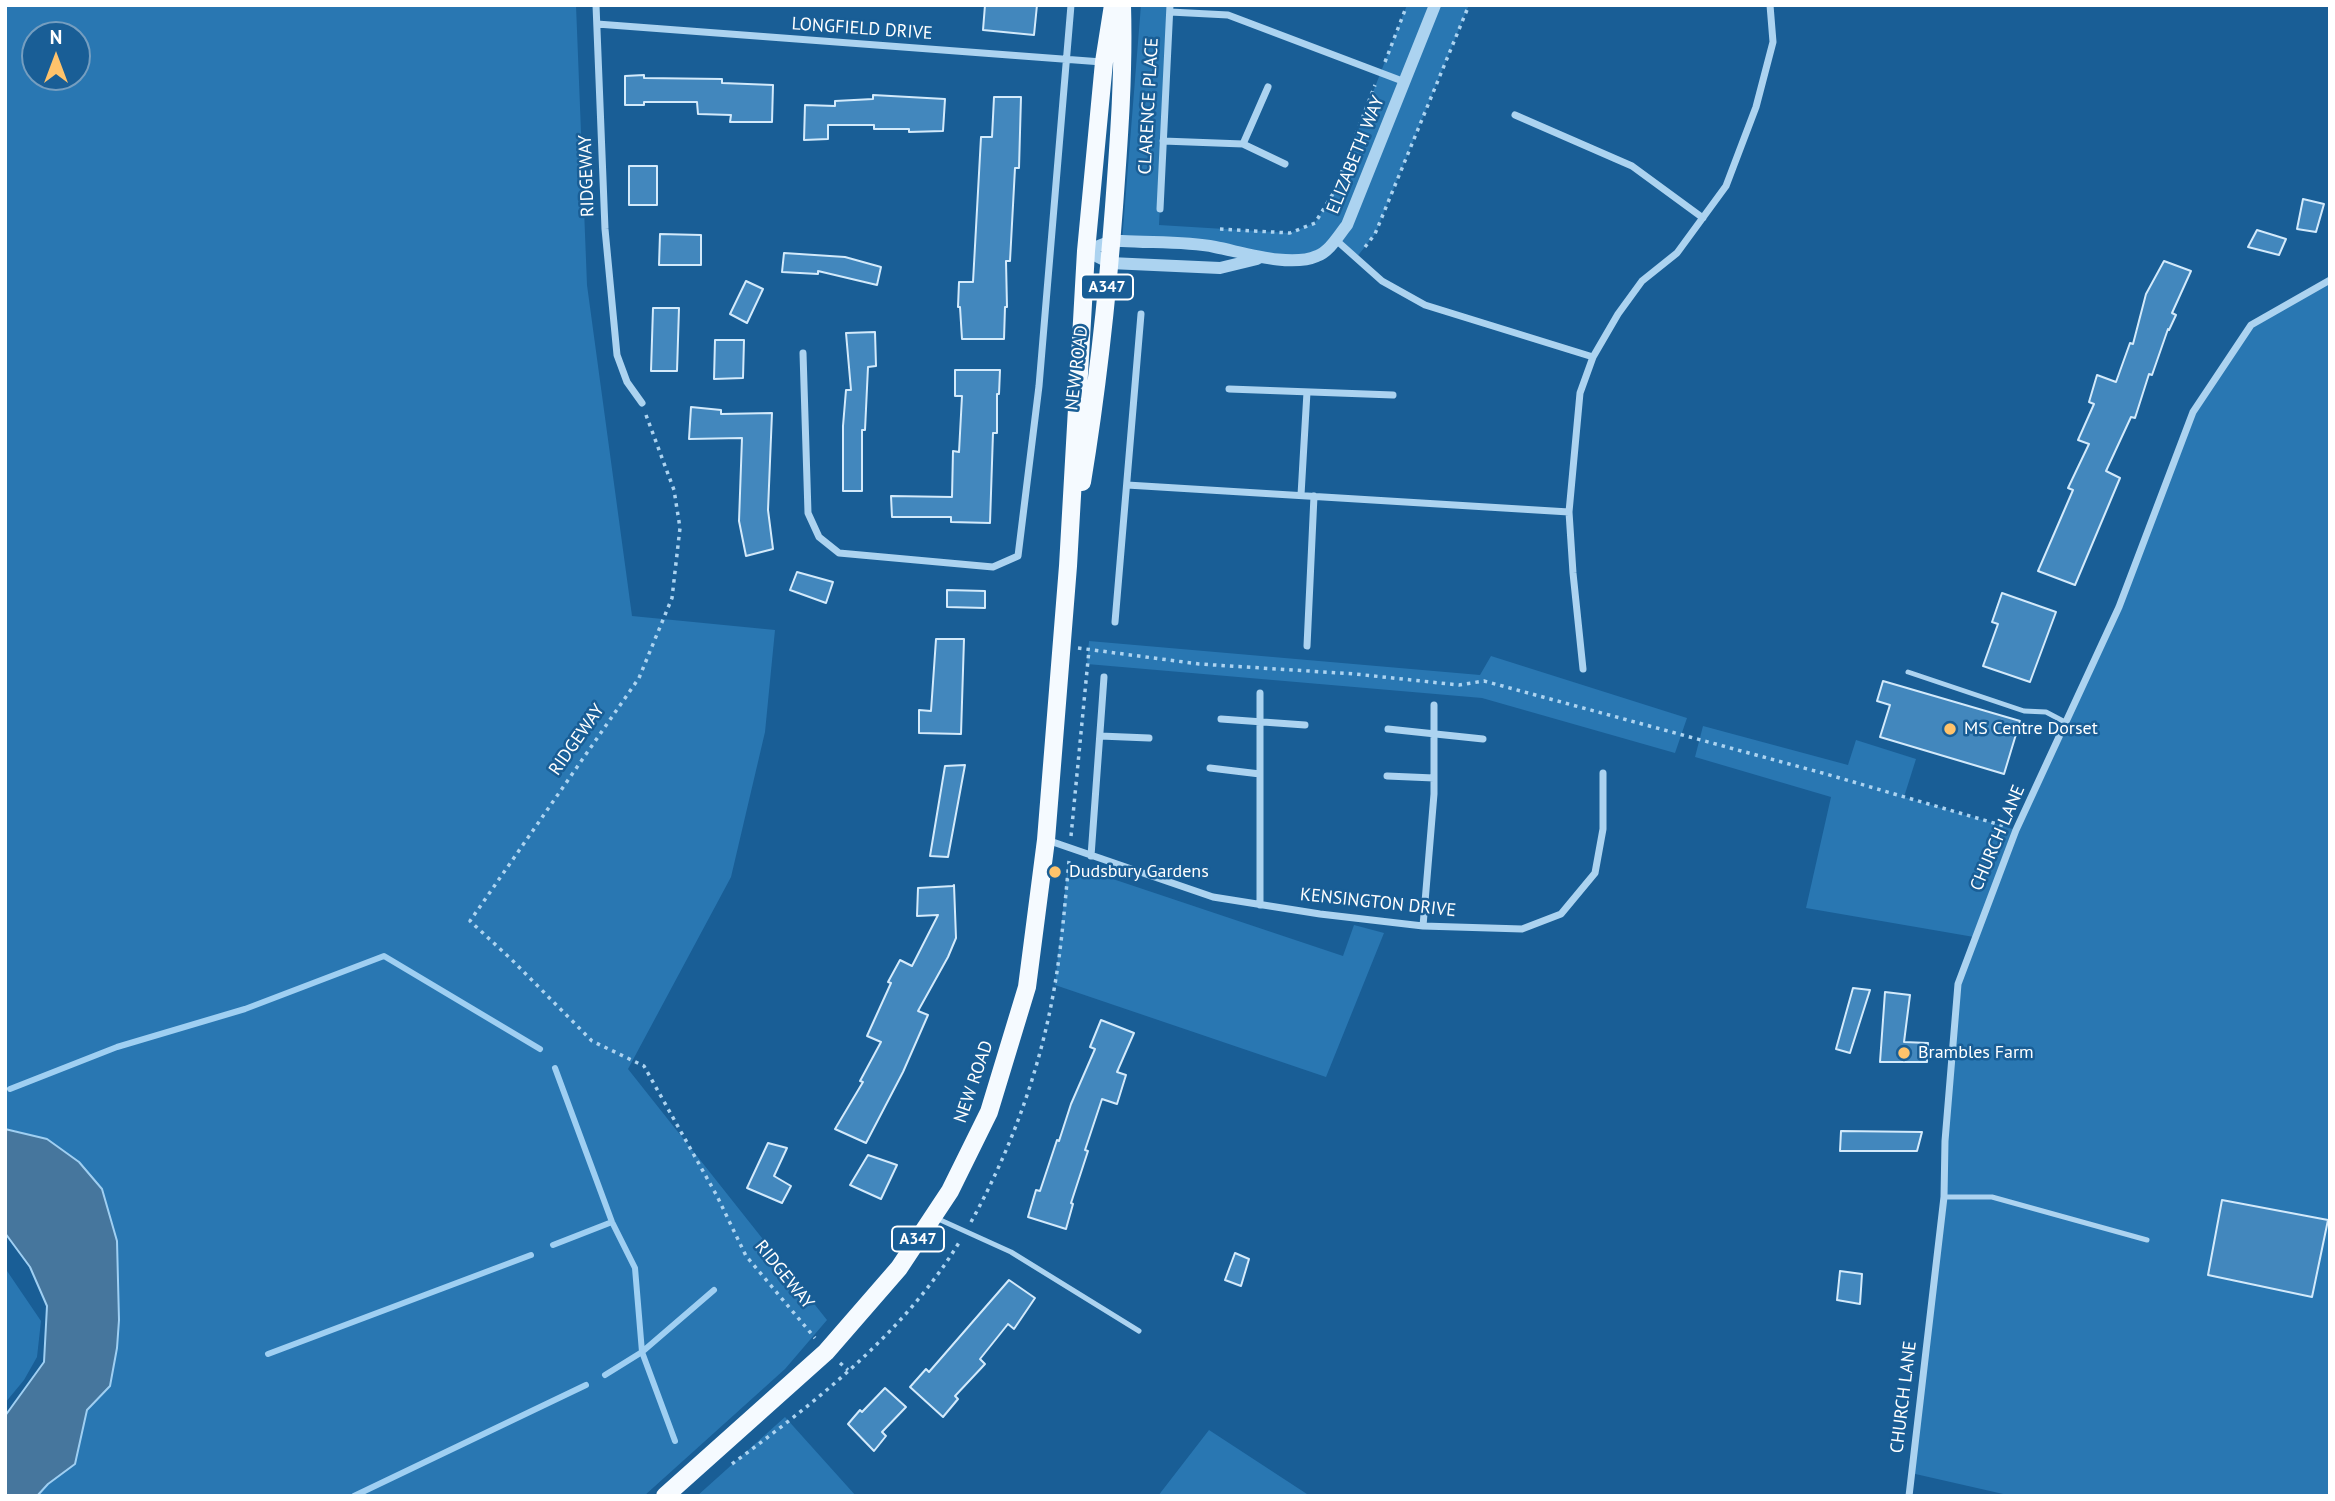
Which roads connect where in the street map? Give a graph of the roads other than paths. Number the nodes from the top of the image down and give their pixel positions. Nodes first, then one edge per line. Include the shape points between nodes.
1 (596, 5) edge
2 (1071, 5) edge
3 (1113, 5) edge
4 (1122, 5) edge
5 (1435, 5) edge
6 (1770, 5) edge
7 (1170, 9) edge
8 (597, 24) junction
9 (1066, 60) junction
10 (1104, 62) junction
11 (1124, 64) junction
12 (1405, 82) junction
13 (1268, 87) dead end
14 (1515, 115) dead end
15 (1163, 141) junction
16 (1243, 144) junction
17 (1286, 164) dead end
18 (1160, 209) dead end
19 (1703, 218) junction
20 (1336, 240) junction
21 (1111, 242) junction
22 (1086, 251) junction
23 (1260, 258) junction
24 (1110, 263) junction
25 (2330, 280) edge
26 (1141, 314) dead end
27 (803, 353) dead end
28 (1593, 357) junction
29 (1229, 389) dead end
30 (1307, 391) junction
31 (1393, 395) dead end
32 (642, 403) road end
33 (1127, 485) junction
34 (1301, 495) junction
35 (1314, 496) junction
36 (1569, 512) junction
37 (1068, 566) junction
38 (1115, 622) dead end
39 (1307, 646) dead end
40 (1583, 669) dead end
41 (1908, 671) dead end
42 (1104, 677) dead end
43 (1260, 694) dead end
44 (1434, 705) dead end
45 (1221, 719) dead end
46 (1260, 722) junction
47 (2065, 722) junction
48 (1305, 725) dead end
49 (1388, 729) dead end
50 (1434, 734) junction
51 (1100, 736) junction
52 (1149, 738) dead end
53 (1483, 739) dead end
54 (1210, 768) dead end
55 (1603, 773) dead end
56 (1260, 774) junction
57 (1387, 776) dead end
58 (1434, 778) junction
59 (1046, 840) junction
60 (1091, 856) junction
61 (1260, 905) junction
62 (1423, 926) junction
63 (1944, 1197) junction
64 (933, 1217) junction
65 (2147, 1240) dead end
66 (1139, 1331) dead end
67 (665, 1496) edge
68 (1909, 1496) edge

1 - 8 street, RIDGEWAY
2 - 9 street, NEW ROAD
3 - 10 main road, NEW ROAD / A347
4 - 11 main road, NEW ROAD / A347
5 - 12 street, ELIZABETH WAY
6 - 19 street via 1773,42 1756,107 1726,186
7 - 12 street via 1228,15
7 - 15 street, CLARENCE PLACE
8 - 9 street, LONGFIELD DRIVE
8 - 32 street, RIDGEWAY via 605,229 617,355
9 - 10 street, LONGFIELD DRIVE
9 - 27 street, NEW ROAD via 1039,386 1018,556 993,567 839,553 819,537 808,513
10 - 11 street, LONGFIELD DRIVE
10 - 22 main road, NEW ROAD / A347
11 - 21 main road, NEW ROAD / A347
12 - 20 street, ELIZABETH WAY via 1347,225
13 - 16 street
14 - 19 street via 1632,166
15 - 16 street
15 - 18 street, CLARENCE PLACE
16 - 17 street
19 - 28 street via 1677,253 1642,281
20 - 23 street, ELIZABETH WAY via 1314,258
20 - 28 street via 1382,281 1426,305
21 - 22 street, ELIZABETH WAY
21 - 23 street, ELIZABETH WAY via 1213,246
21 - 24 main road, NEW ROAD / A347
22 - 24 street, ELIZABETH WAY
22 - 37 main road, NEW ROAD / A347
23 - 24 street, ELIZABETH WAY via 1220,268
24 - 37 main road, NEW ROAD / A347 via 1097,390
25 - 47 street, CHURCH LANE via 2251,325 2193,412 2119,607
26 - 33 street
28 - 36 street via 1580,393
29 - 30 street
30 - 31 street
30 - 34 street
33 - 34 street
33 - 38 street
34 - 35 street
35 - 36 street
35 - 39 street
36 - 40 street
37 - 59 main road, NEW ROAD / A347
41 - 47 lane via 2024,711 2046,712
42 - 51 street
43 - 46 street
44 - 50 street
45 - 46 street
46 - 48 street
46 - 56 street
47 - 63 street, CHURCH LANE via 2016,830 1958,984
49 - 50 street
50 - 53 street
50 - 58 street
51 - 52 street
51 - 60 street
54 - 56 street
55 - 62 street, KENSINGTON DRIVE via 1603,829 1595,873 1561,914 1522,929
56 - 61 street
57 - 58 street
58 - 62 street
59 - 60 street, KENSINGTON DRIVE
59 - 64 main road, NEW ROAD / A347 via 1027,987 989,1112
60 - 61 street, KENSINGTON DRIVE via 1213,897
61 - 62 street, KENSINGTON DRIVE
63 - 65 lane via 1992,1197
63 - 68 street, CHURCH LANE
64 - 66 lane via 1011,1252
64 - 67 main road, NEW ROAD / A347 via 899,1268 826,1352

